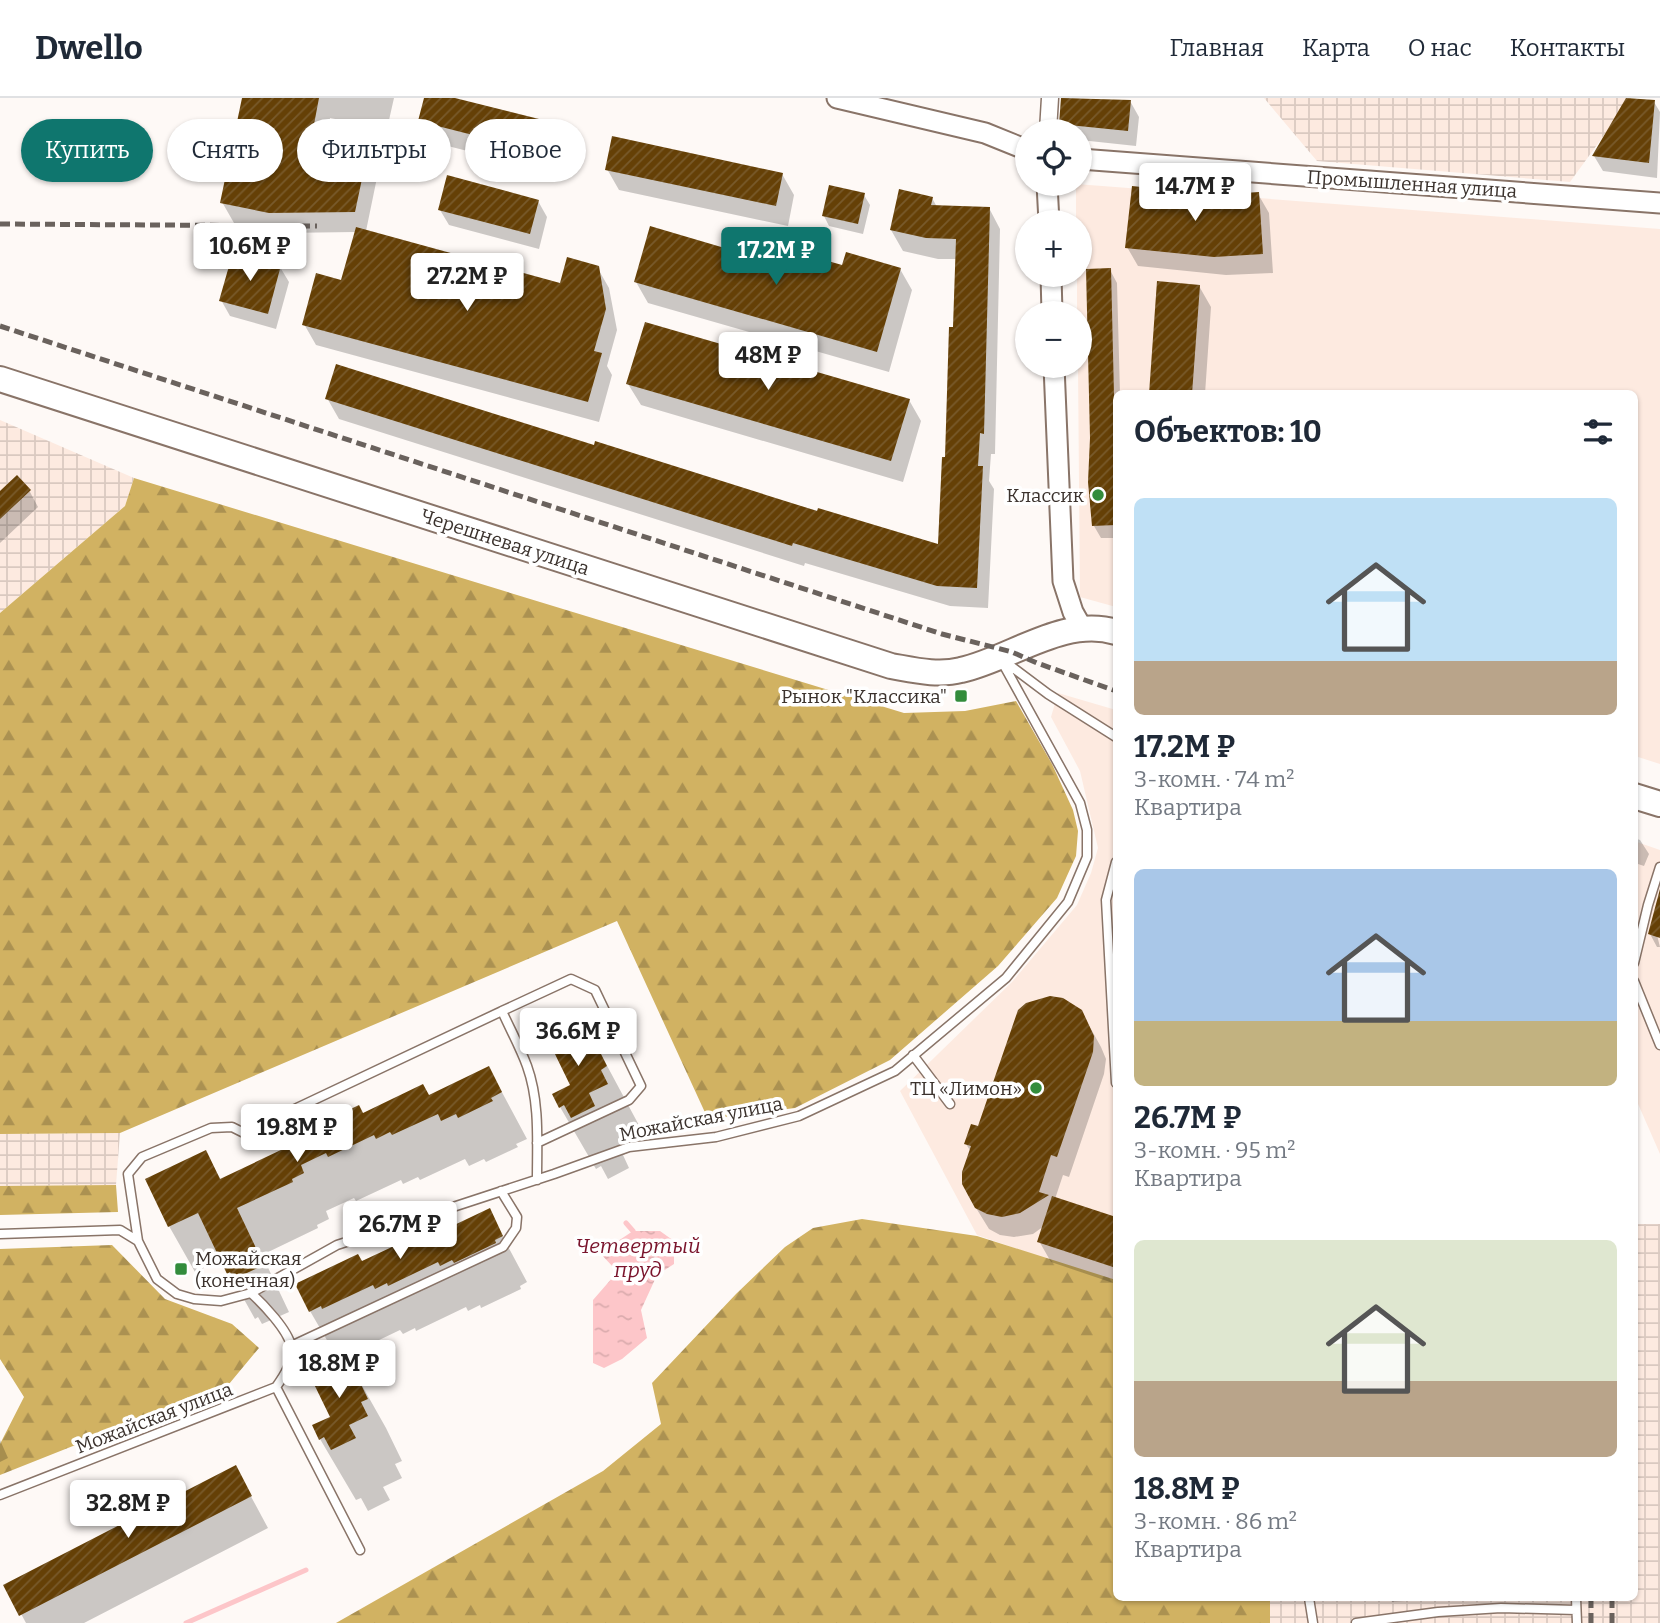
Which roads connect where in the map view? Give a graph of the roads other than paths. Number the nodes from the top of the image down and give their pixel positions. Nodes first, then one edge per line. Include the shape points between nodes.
1 (837, 98) edge
2 (1050, 98) edge
3 (1049, 119) edge
4 (1015, 145) edge
5 (1092, 160) edge
6 (1660, 203) edge
7 (1055, 378) edge
8 (0, 379) edge
9 (1082, 628) junction
10 (1113, 632) edge
11 (1006, 655) junction
12 (1113, 735) edge
13 (1638, 797) edge
14 (1660, 804) edge
15 (1660, 867) edge
16 (1113, 873) edge
17 (1638, 946) edge
18 (1638, 991) edge
19 (502, 1011) junction
20 (1113, 1028) edge
21 (1660, 1045) edge
22 (913, 1055) junction
23 (950, 1104) dead end
24 (537, 1143) junction
25 (537, 1180) junction
26 (500, 1191) junction
27 (0, 1234) edge
28 (138, 1241) junction
29 (251, 1293) junction
30 (291, 1346) junction
31 (276, 1387) junction
32 (0, 1495) edge
33 (360, 1550) dead end
34 (1309, 1601) edge
35 (1576, 1601) edge
36 (1576, 1610) junction
37 (1313, 1623) edge
38 (1356, 1623) edge
39 (1577, 1623) edge

1 - 4 street via 985,133
2 - 3 street
5 - 6 street, Промышленная улица
7 - 9 street via 1063,581
8 - 11 main road, Черешневая улица via 891,666 931,673 960,671
9 - 10 main road
9 - 11 main road, Черешневая улица
11 - 12 lane via 1048,694
11 - 22 lane, Можайская улица via 1080,803 1087,856 1069,902 1006,978
13 - 14 main road
15 - 17 lane
16 - 20 lane via 1106,900
18 - 21 lane
19 - 24 lane via 528,1068
19 - 24 lane, Можайская улица via 571,979 595,990 641,1086 629,1100
19 - 28 lane, Можайская улица via 244,1133 232,1127 211,1128 142,1157 128,1174
22 - 23 lane
22 - 25 lane, Можайская улица via 895,1071 799,1116 716,1137 629,1147
24 - 25 lane
25 - 26 lane, Можайская улица
26 - 29 lane, Можайская улица via 337,1245
26 - 30 lane via 517,1217 516,1228 503,1248
27 - 28 lane via 120,1230
28 - 29 lane, Можайская улица via 157,1279 177,1294 221,1301
29 - 30 lane via 272,1314
30 - 31 lane via 289,1367
31 - 32 lane, Можайская улица
31 - 33 lane
34 - 37 lane
35 - 36 lane
36 - 38 lane via 1488,1608
36 - 39 lane

